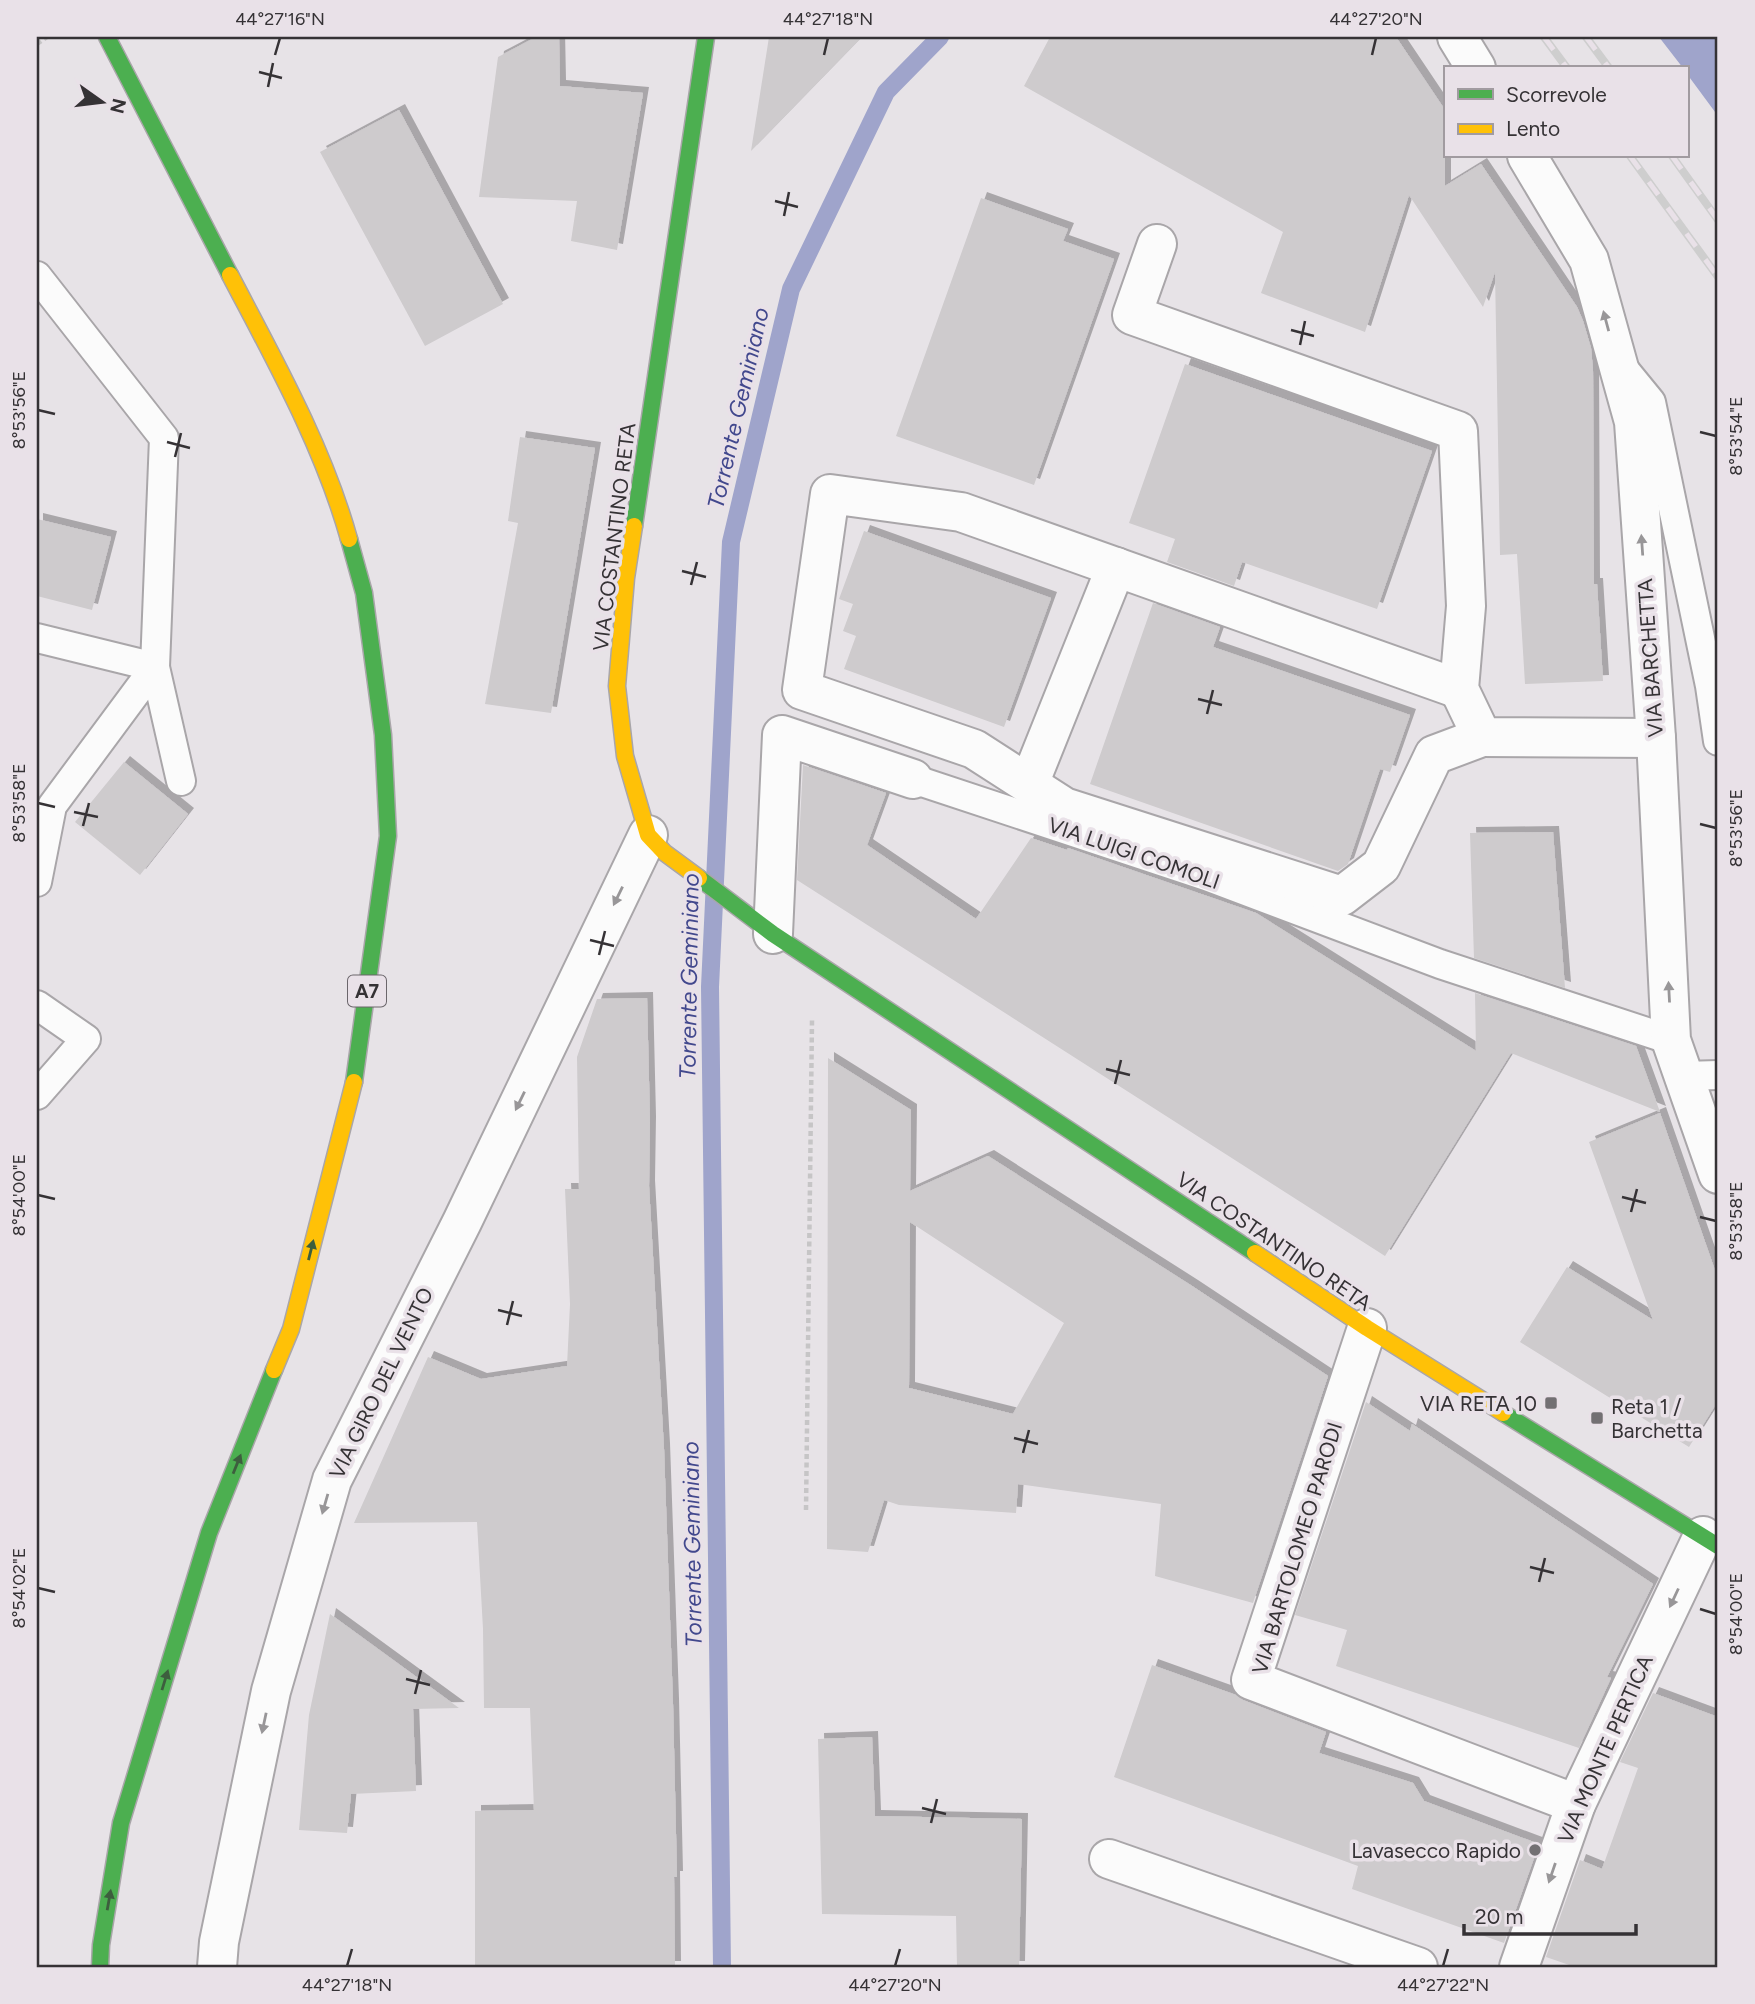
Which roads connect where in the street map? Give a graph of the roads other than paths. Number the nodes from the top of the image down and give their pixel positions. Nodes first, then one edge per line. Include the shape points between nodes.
1 (107, 37) edge
2 (706, 37) edge
3 (1457, 37) edge
4 (1475, 66) edge
5 (1528, 158) edge
6 (1157, 244) dead end
7 (37, 276) edge
8 (1616, 358) junction
9 (1116, 567) junction
10 (37, 638) edge
11 (155, 667) junction
12 (1459, 689) junction
13 (1482, 737) junction
14 (1656, 738) junction
15 (1718, 741) edge
16 (913, 779) joint
17 (181, 781) dead end
18 (1030, 784) junction
19 (657, 844) junction
20 (37, 882) edge
21 (771, 933) junction
22 (37, 1005) edge
23 (1671, 1040) junction
24 (1701, 1076) edge
25 (37, 1096) edge
26 (1718, 1174) edge
27 (1367, 1328) junction
28 (1711, 1541) edge
29 (1576, 1804) junction
30 (1109, 1859) dead end
31 (100, 1967) edge
32 (217, 1967) edge
33 (1418, 1967) edge
34 (1519, 1967) edge

31 -> 1 main road, A7 via 121,1824 209,1533 291,1329 356,1074 388,836 383,735 364,593 338,500 296,402
2 - 19 main road, VIA COSTANTINO RETA via 626,578 617,686 625,756
3 - 4 street
8 -> 5 street, VIA BARCHETTA via 1589,261
6 - 12 street via 1132,315 1458,431 1466,607
7 - 11 lane via 164,438
14 -> 8 street, VIA BARCHETTA via 1634,422
8 - 15 lane via 1651,402
9 - 12 street
9 - 18 street
9 - 18 street via 961,512 830,494 802,690 974,749
10 - 11 lane
11 - 17 lane
11 - 20 lane via 52,806
12 - 13 street
13 - 14 street
13 - 18 street via 1434,755 1381,866 1342,896 1064,807
23 -> 14 street, VIA BARCHETTA
16 - 21 street, VIA LUIGI COMOLI via 782,736
16 - 23 lane, VIA LUIGI COMOLI via 1206,876 1440,964
19 - 21 main road, VIA COSTANTINO RETA
19 -> 32 street, VIA GIRO DEL VENTO via 332,1480 271,1691
21 - 27 main road, VIA COSTANTINO RETA
22 - 25 lane via 86,1039
23 - 24 street, VIA BARCHETTA
24 - 26 street, VIA BARCHETTA
27 - 28 main road, VIA COSTANTINO RETA
27 - 29 street, VIA BARTOLOMEO PARODI via 1251,1680
28 -> 29 street, VIA MONTE PERTICA
29 -> 34 street, VIA MONTE PERTICA
30 - 33 street

